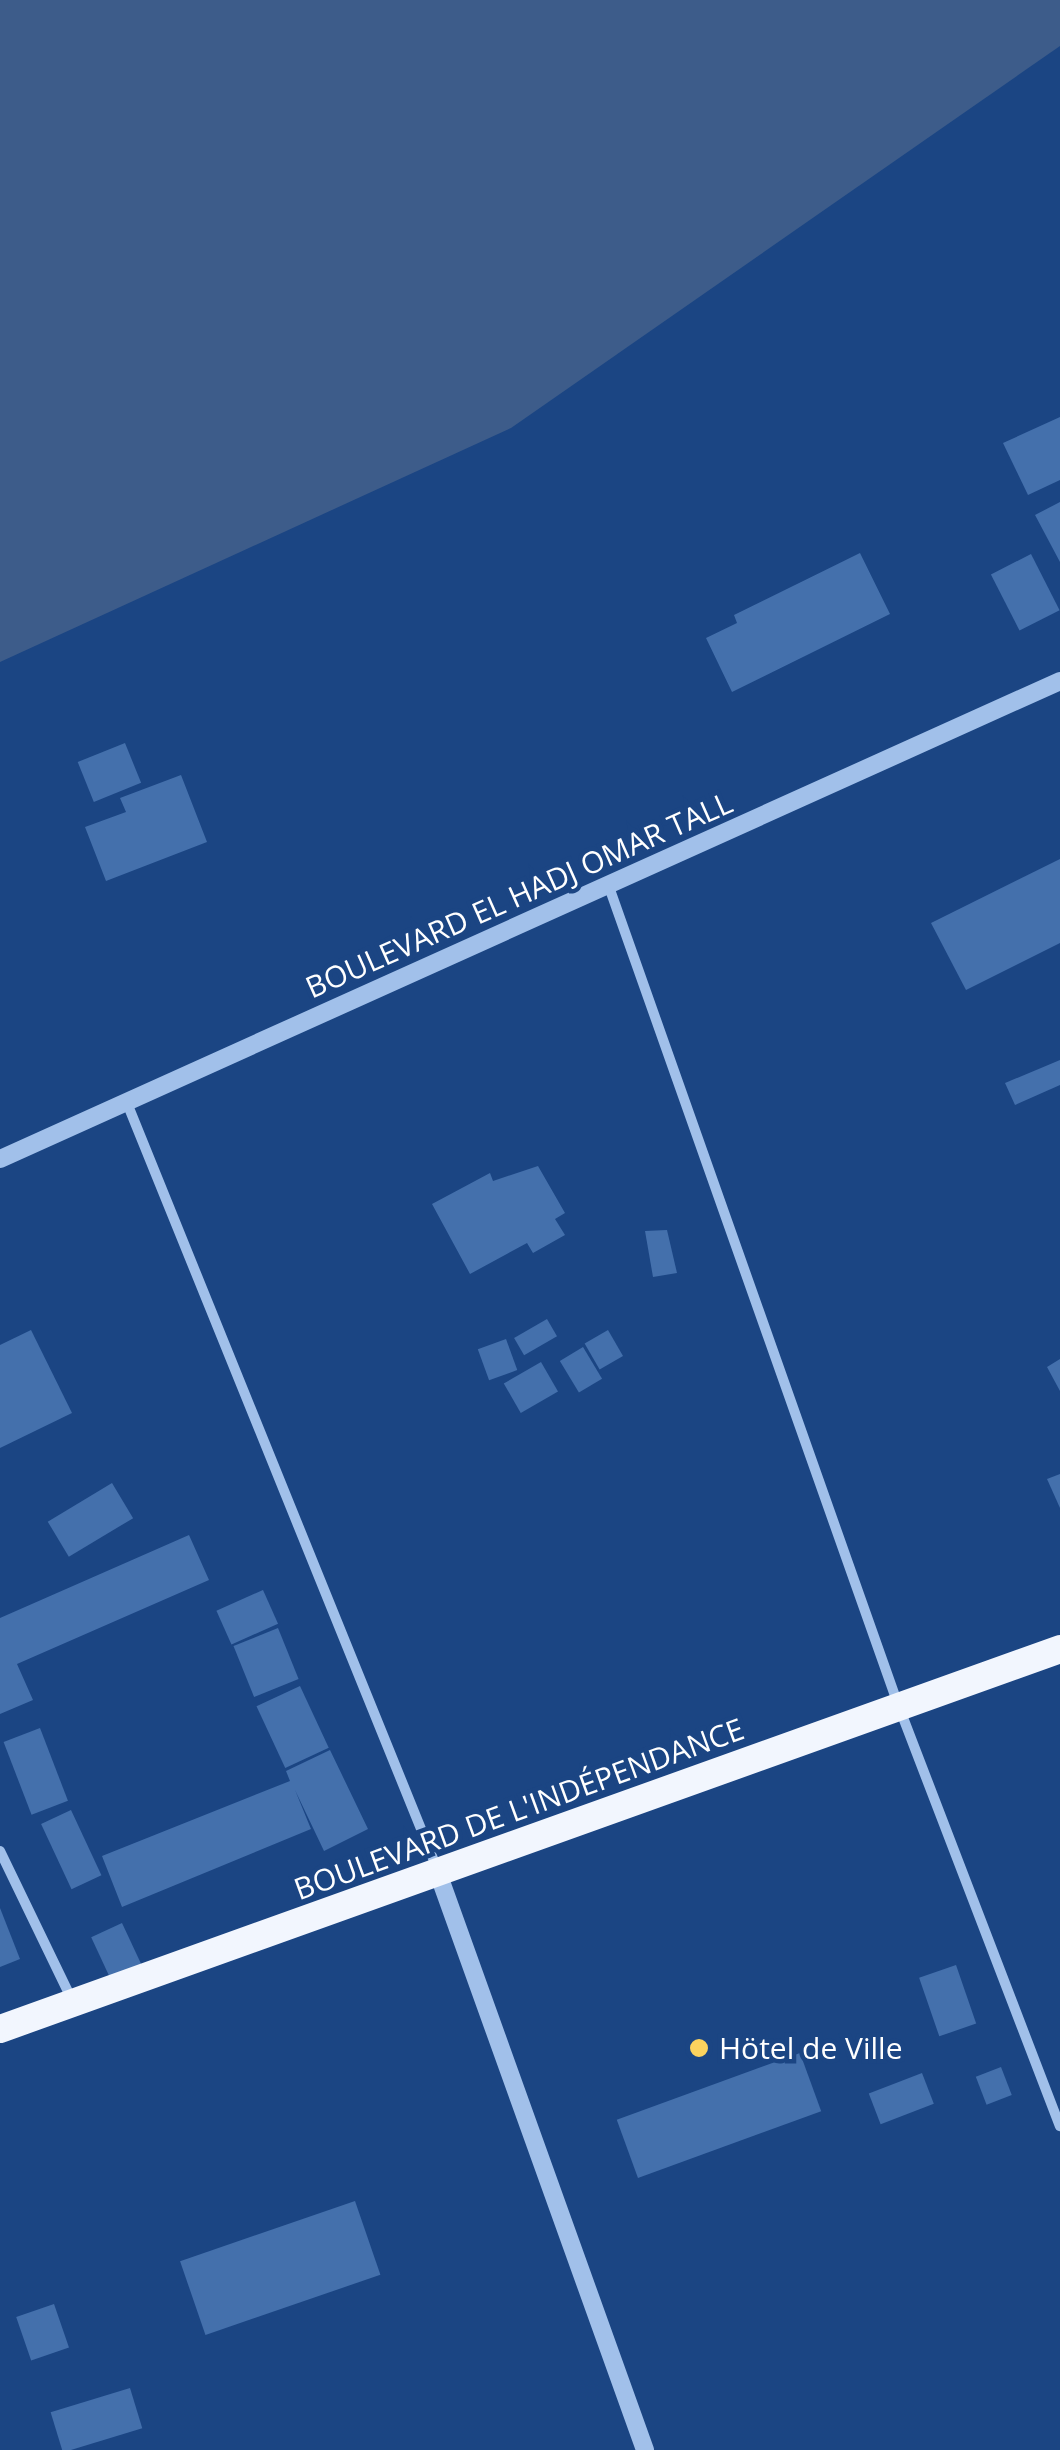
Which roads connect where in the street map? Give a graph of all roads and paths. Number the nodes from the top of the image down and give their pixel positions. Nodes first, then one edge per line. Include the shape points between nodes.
1 (1060, 682) edge
2 (608, 884) junction
3 (127, 1103) junction
4 (0, 1159) edge
5 (1060, 1649) edge
6 (899, 1707) junction
7 (0, 1851) edge
8 (438, 1872) junction
9 (73, 2003) junction
10 (0, 2029) edge
11 (1060, 2126) edge
12 (645, 2450) edge

1 - 2 street, BOULEVARD EL HADJ OMAR TALL
2 - 3 street, BOULEVARD EL HADJ OMAR TALL
2 - 6 street
3 - 4 street, BOULEVARD EL HADJ OMAR TALL
3 - 8 street
5 - 6 highway, BOULEVARD DE L'INDÉPENDANCE
6 - 8 highway, BOULEVARD DE L'INDÉPENDANCE
6 - 11 street
7 - 9 street
8 - 9 highway, BOULEVARD DE L'INDÉPENDANCE
8 - 12 street
9 - 10 highway, BOULEVARD DE L'INDÉPENDANCE

